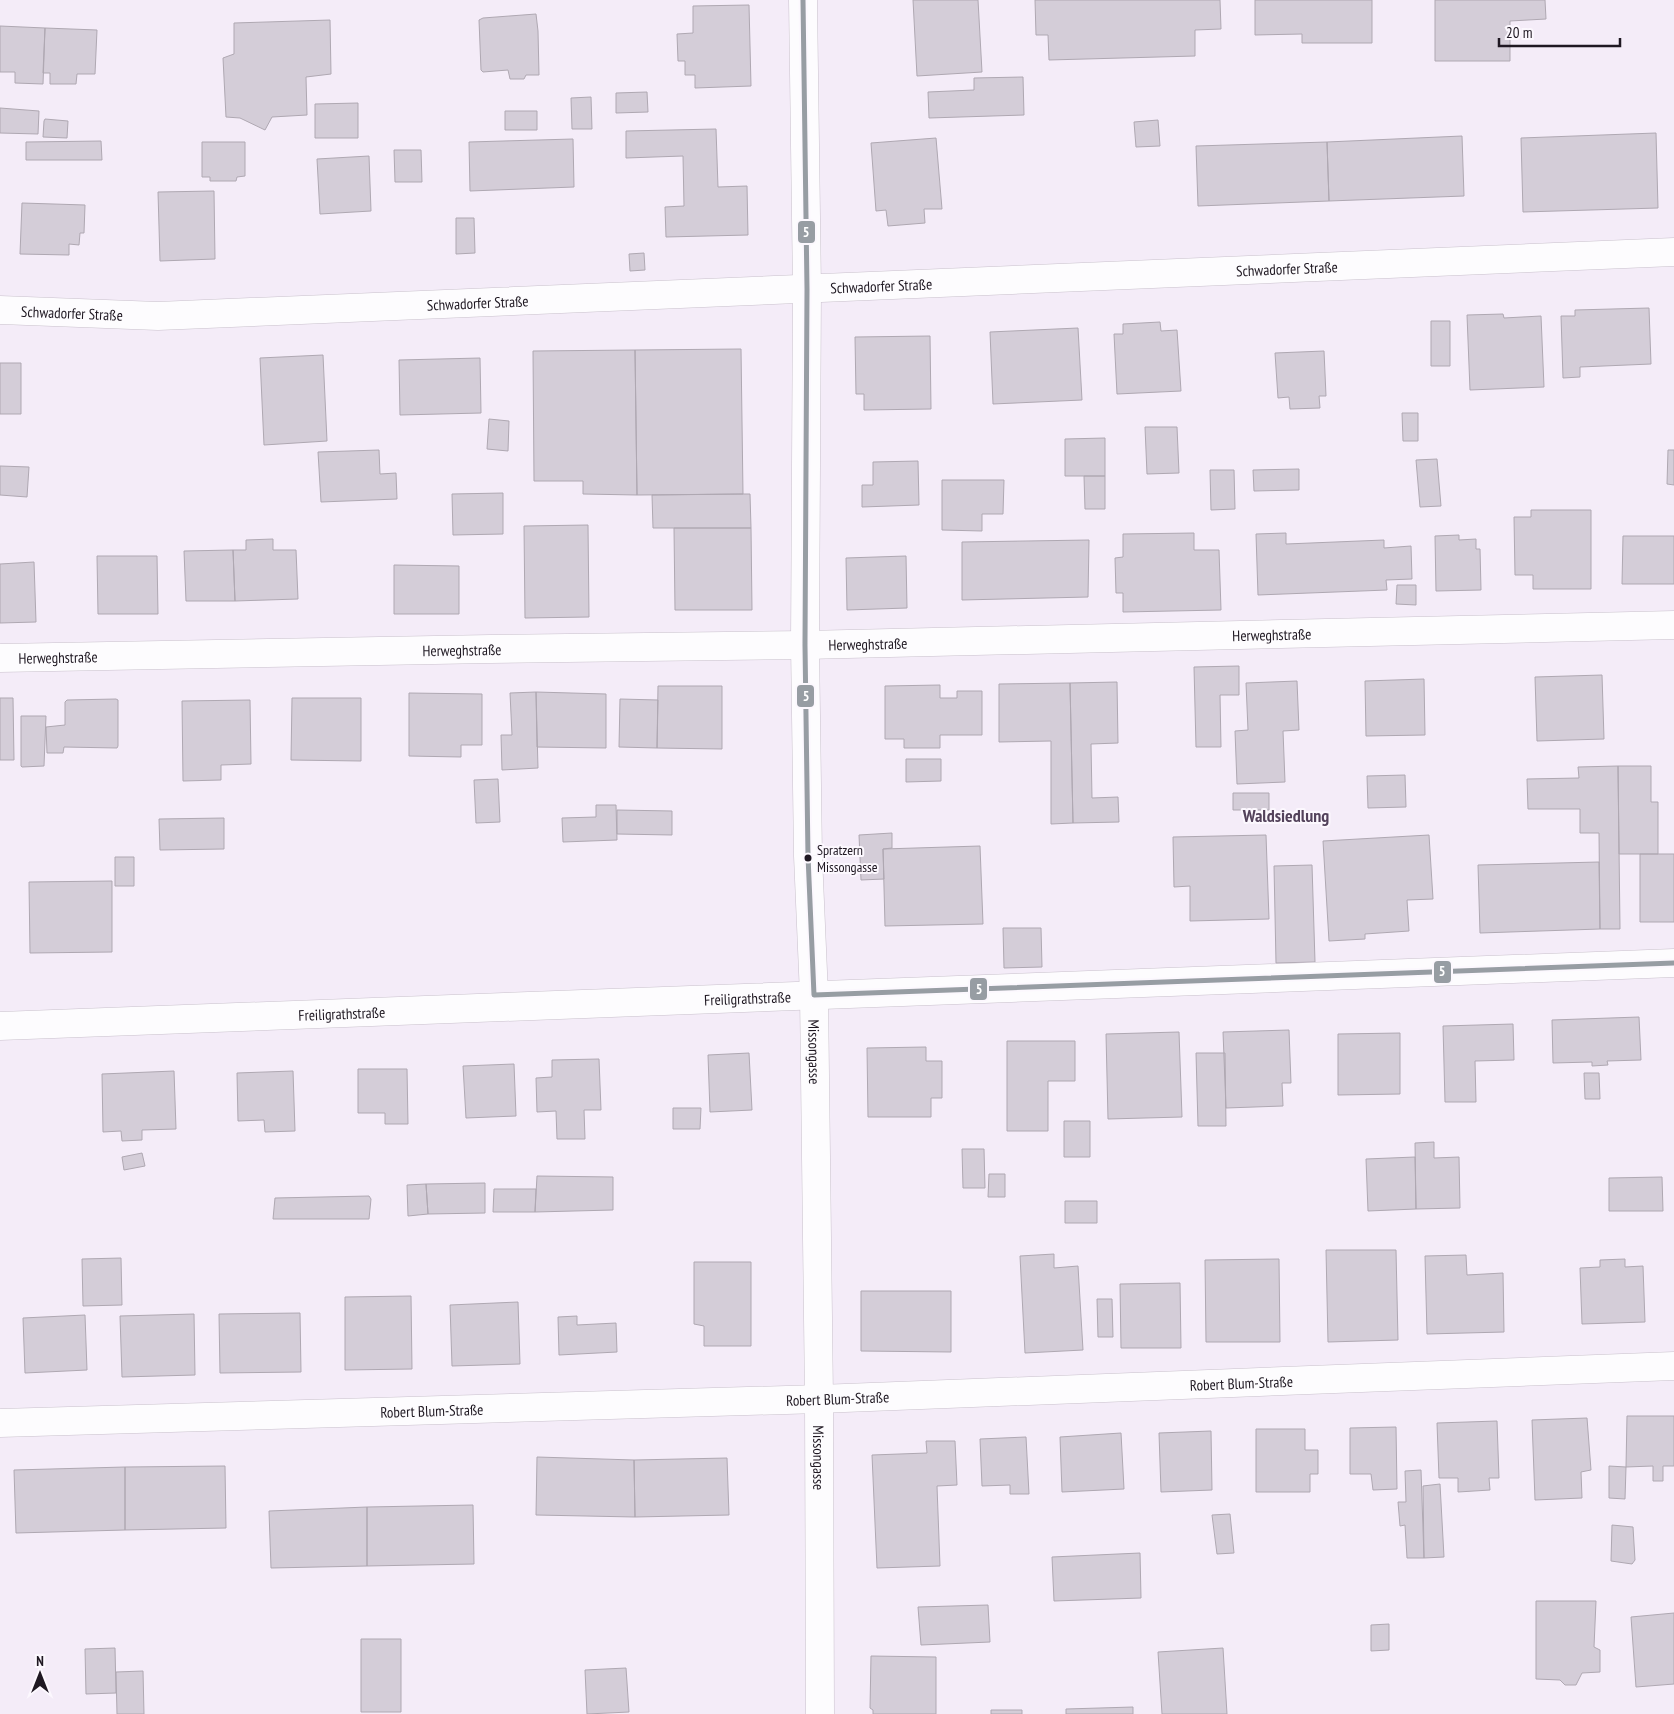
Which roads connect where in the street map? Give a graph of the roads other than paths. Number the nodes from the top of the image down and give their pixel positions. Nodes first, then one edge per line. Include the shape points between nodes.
1 (803, 0) edge
2 (1674, 252) edge
3 (807, 289) junction
4 (0, 310) edge
5 (1674, 625) edge
6 (806, 645) junction
7 (0, 658) edge
8 (1674, 964) edge
9 (814, 995) junction
10 (0, 1026) edge
11 (1674, 1366) edge
12 (819, 1399) junction
13 (0, 1423) edge
14 (820, 1714) edge

1 - 3 street, Missongasse
2 - 3 street, Schwadorfer Straße
3 - 4 street, Schwadorfer Straße via 158,316
3 - 6 street, Missongasse
5 - 6 street, Herweghstraße
6 - 7 street, Herweghstraße
6 - 9 street, Missongasse via 808,856
8 - 9 street, Freiligrathstraße
9 - 10 street, Freiligrathstraße
9 - 12 street, Missongasse
11 - 12 street, Robert Blum-Straße
12 - 13 street, Robert Blum-Straße
12 - 14 street, Missongasse

